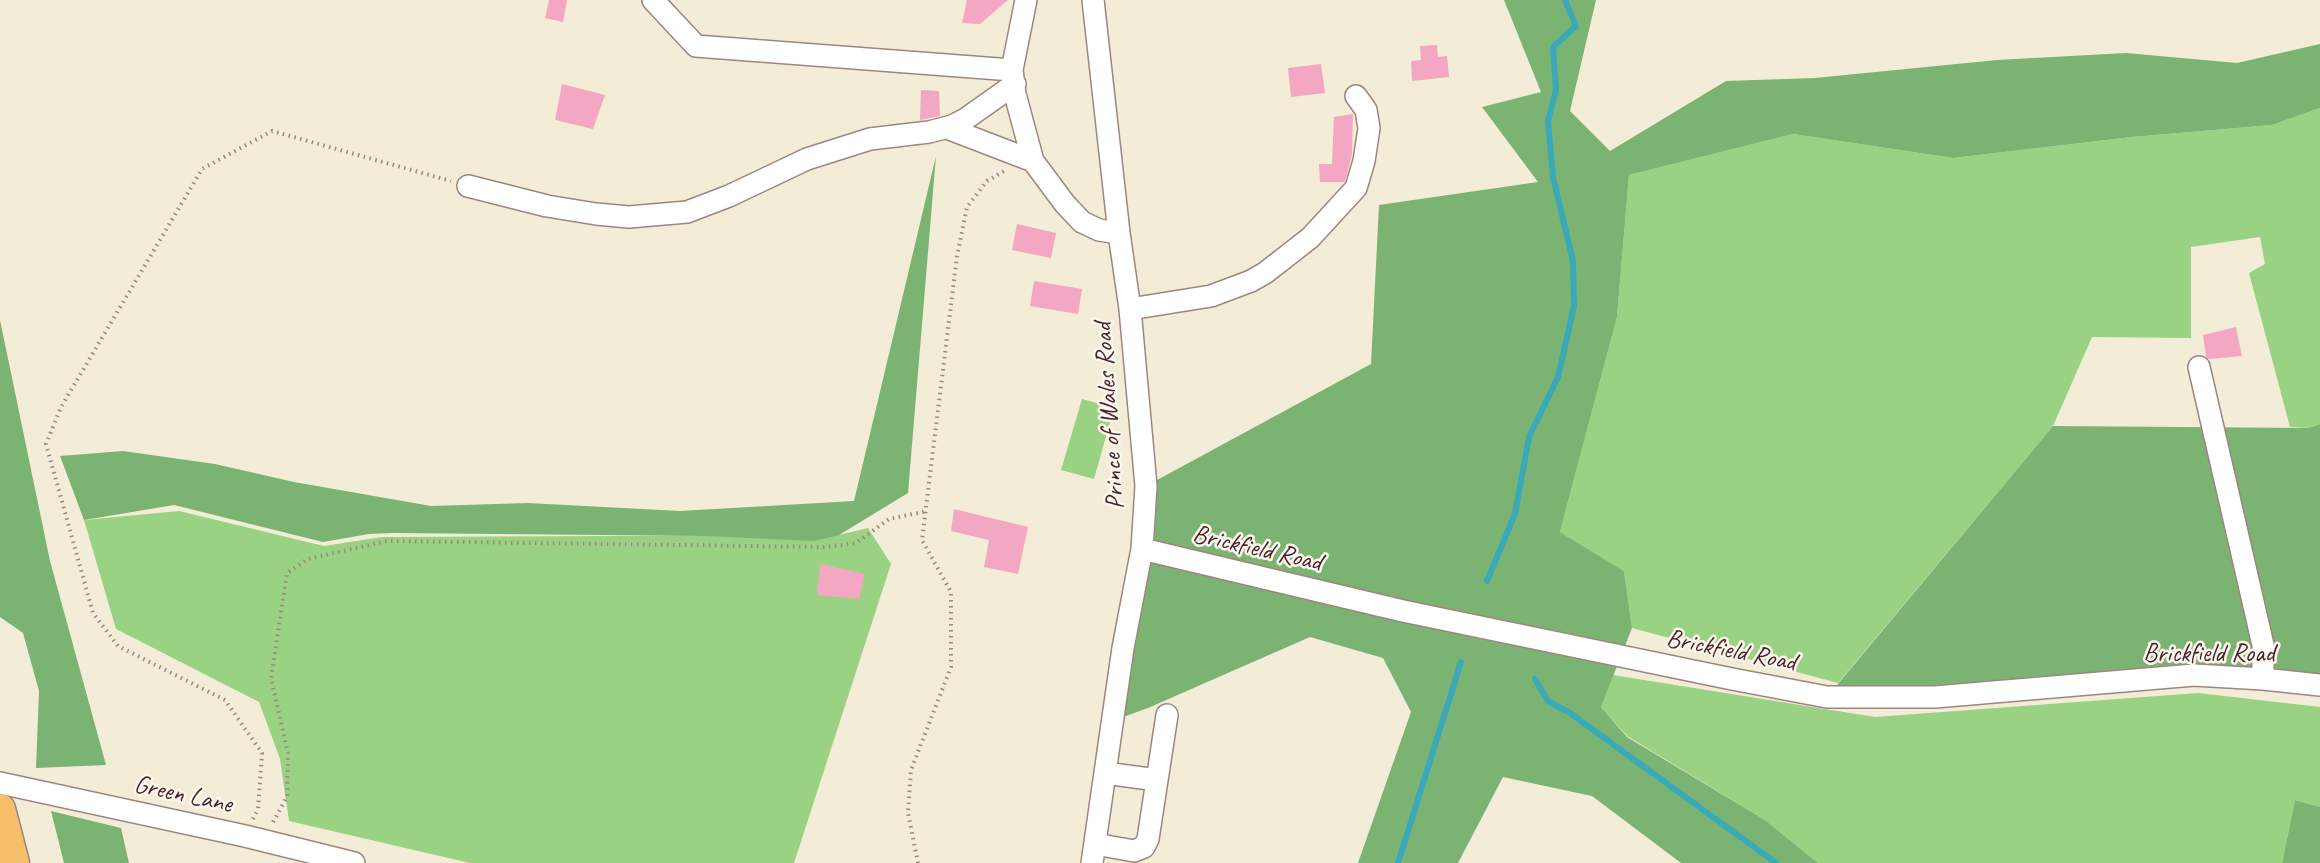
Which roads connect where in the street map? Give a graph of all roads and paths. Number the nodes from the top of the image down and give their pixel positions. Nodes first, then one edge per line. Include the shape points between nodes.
1 (653, 0) edge
2 (1026, 0) edge
3 (1093, 0) edge
4 (1013, 77) junction
5 (1356, 96) dead end
6 (947, 128) junction
7 (1033, 160) junction
8 (468, 186) joint
9 (1119, 233) junction
10 (1130, 309) junction
11 (2199, 367) dead end
12 (927, 511) junction
13 (1142, 549) junction
14 (2263, 679) junction
15 (2320, 685) edge
16 (1167, 715) dead end
17 (1105, 773) junction
18 (1157, 780) junction
19 (0, 783) edge
20 (0, 808) edge
21 (253, 838) junction
22 (1094, 854) edge
23 (14, 863) edge
24 (354, 863) edge
25 (918, 863) edge

1 - 4 street via 696,46
2 - 4 street
3 - 9 street, Prince of Wales Road
4 - 6 street via 964,120
4 - 7 street
5 - 10 street via 1366,110 1369,128 1356,188 1310,238 1251,281 1211,296
6 - 7 street
6 - 8 street via 870,139 807,159 687,212 629,217 596,214 547,207
7 - 9 street via 1082,222
7 - 12 path via 1020,162 987,181 967,207 957,256
8 - 21 path via 272,131 202,169 61,407 46,444 93,613 118,646 225,700 262,753
9 - 10 street, Prince of Wales Road
10 - 13 street, Prince of Wales Road via 1146,486
11 - 14 street via 2263,645
12 - 21 path via 889,519 856,543 825,547 387,541 308,559 287,573 271,678 288,753 287,797 270,830
12 - 25 path via 922,540 951,592 951,667 911,770 908,813
13 - 14 street, Brickfield Road via 1415,614 1827,697 1935,697 2194,675
13 - 17 street, Prince of Wales Road
14 - 15 street, Brickfield Road
16 - 18 street
17 - 18 street
17 - 22 street, Prince of Wales Road
18 - 22 street via 1144,847
19 - 21 street, Green Lane
20 - 23 highway
21 - 24 street, Green Lane

